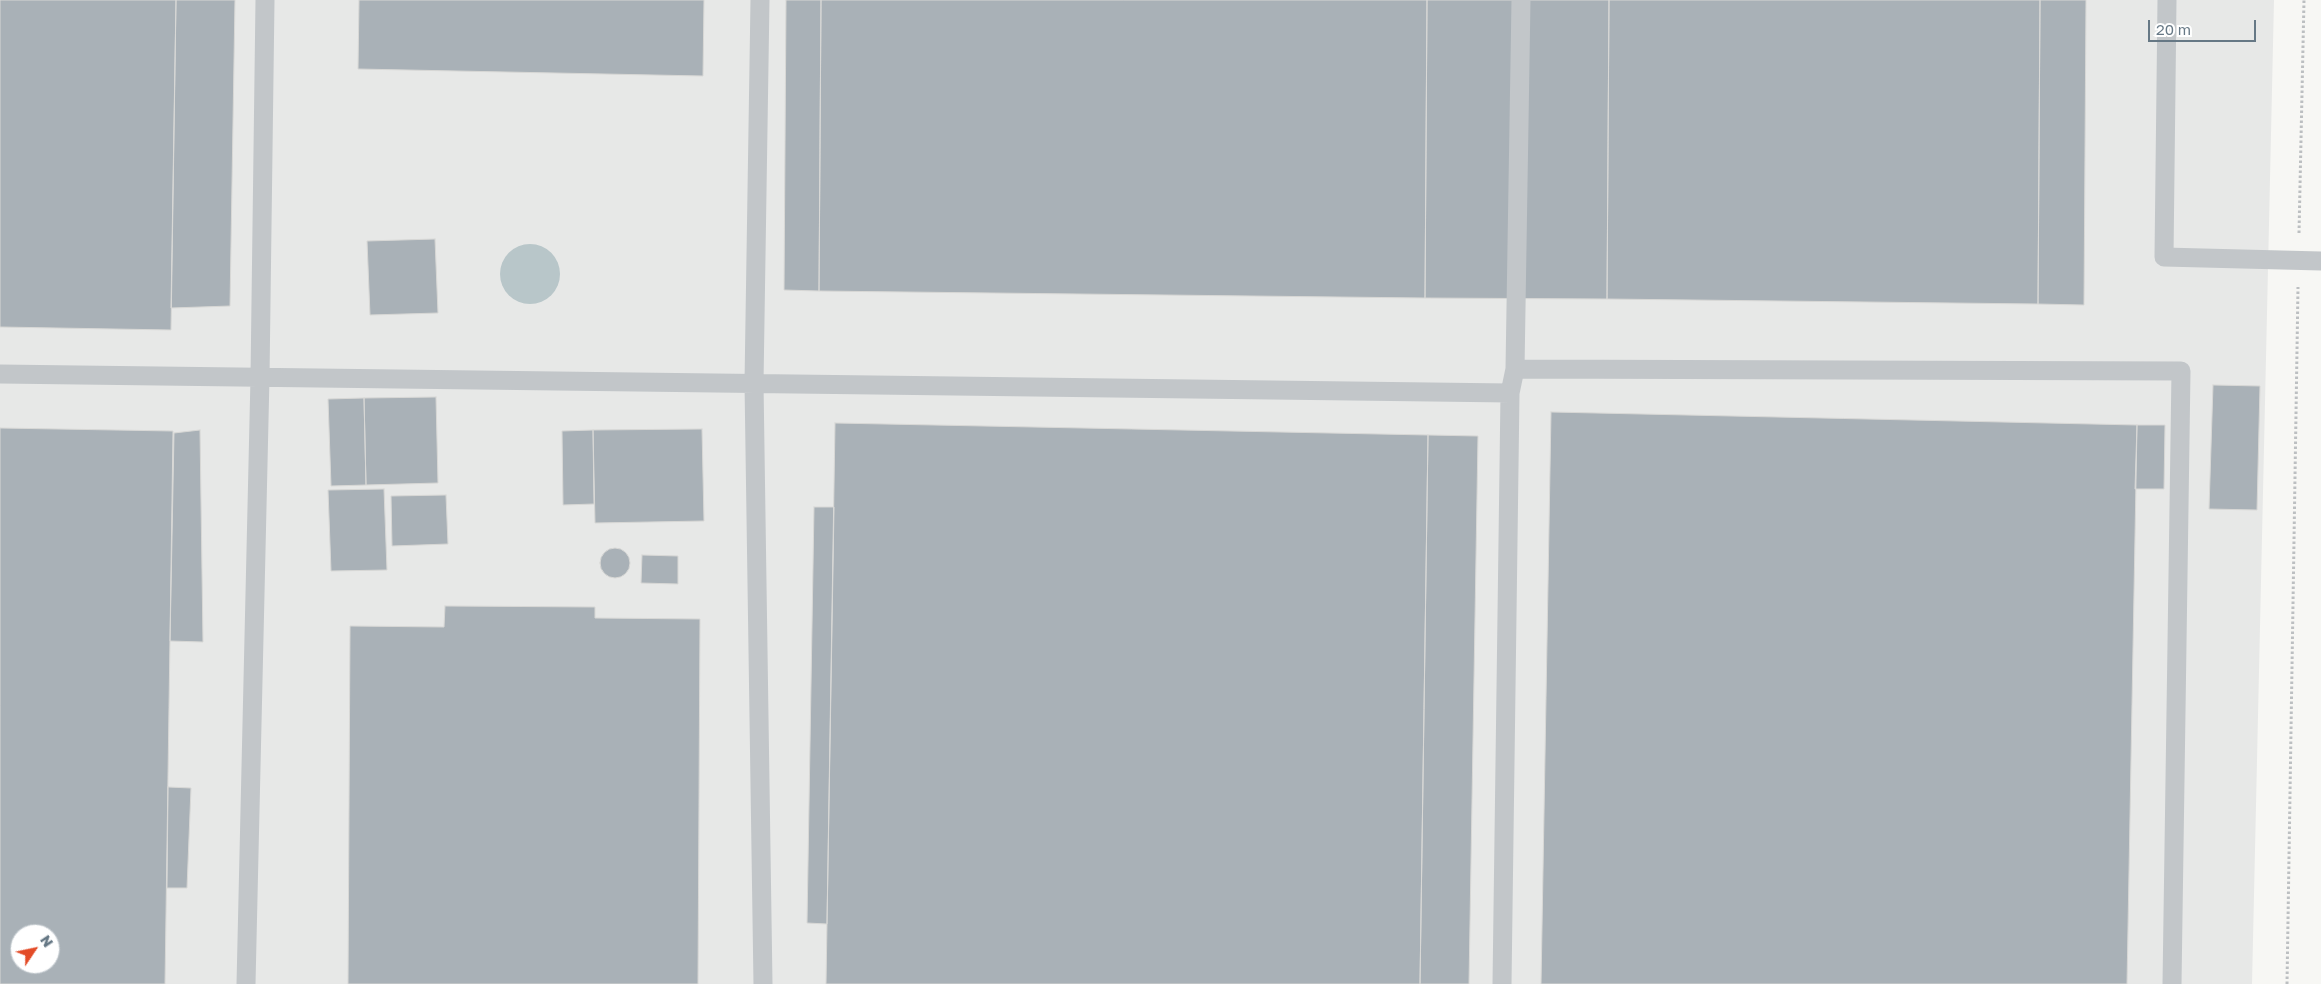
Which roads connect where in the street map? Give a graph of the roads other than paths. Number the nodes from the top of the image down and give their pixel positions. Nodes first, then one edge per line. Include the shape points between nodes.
1 (265, 0) edge
2 (760, 0) edge
3 (1521, 0) edge
4 (2167, 0) edge
5 (2321, 261) edge
6 (1516, 369) junction
7 (0, 374) edge
8 (260, 377) junction
9 (754, 383) junction
10 (1510, 393) junction
11 (246, 984) edge
12 (763, 984) edge
13 (1502, 984) edge
14 (2172, 984) edge

1 - 8 lane
2 - 9 lane
3 - 6 lane
4 - 5 lane via 2164,258
6 - 10 lane
6 - 14 lane via 2181,371
7 - 8 lane
8 - 9 lane
8 - 11 lane
9 - 10 lane
9 - 12 lane
10 - 13 lane

